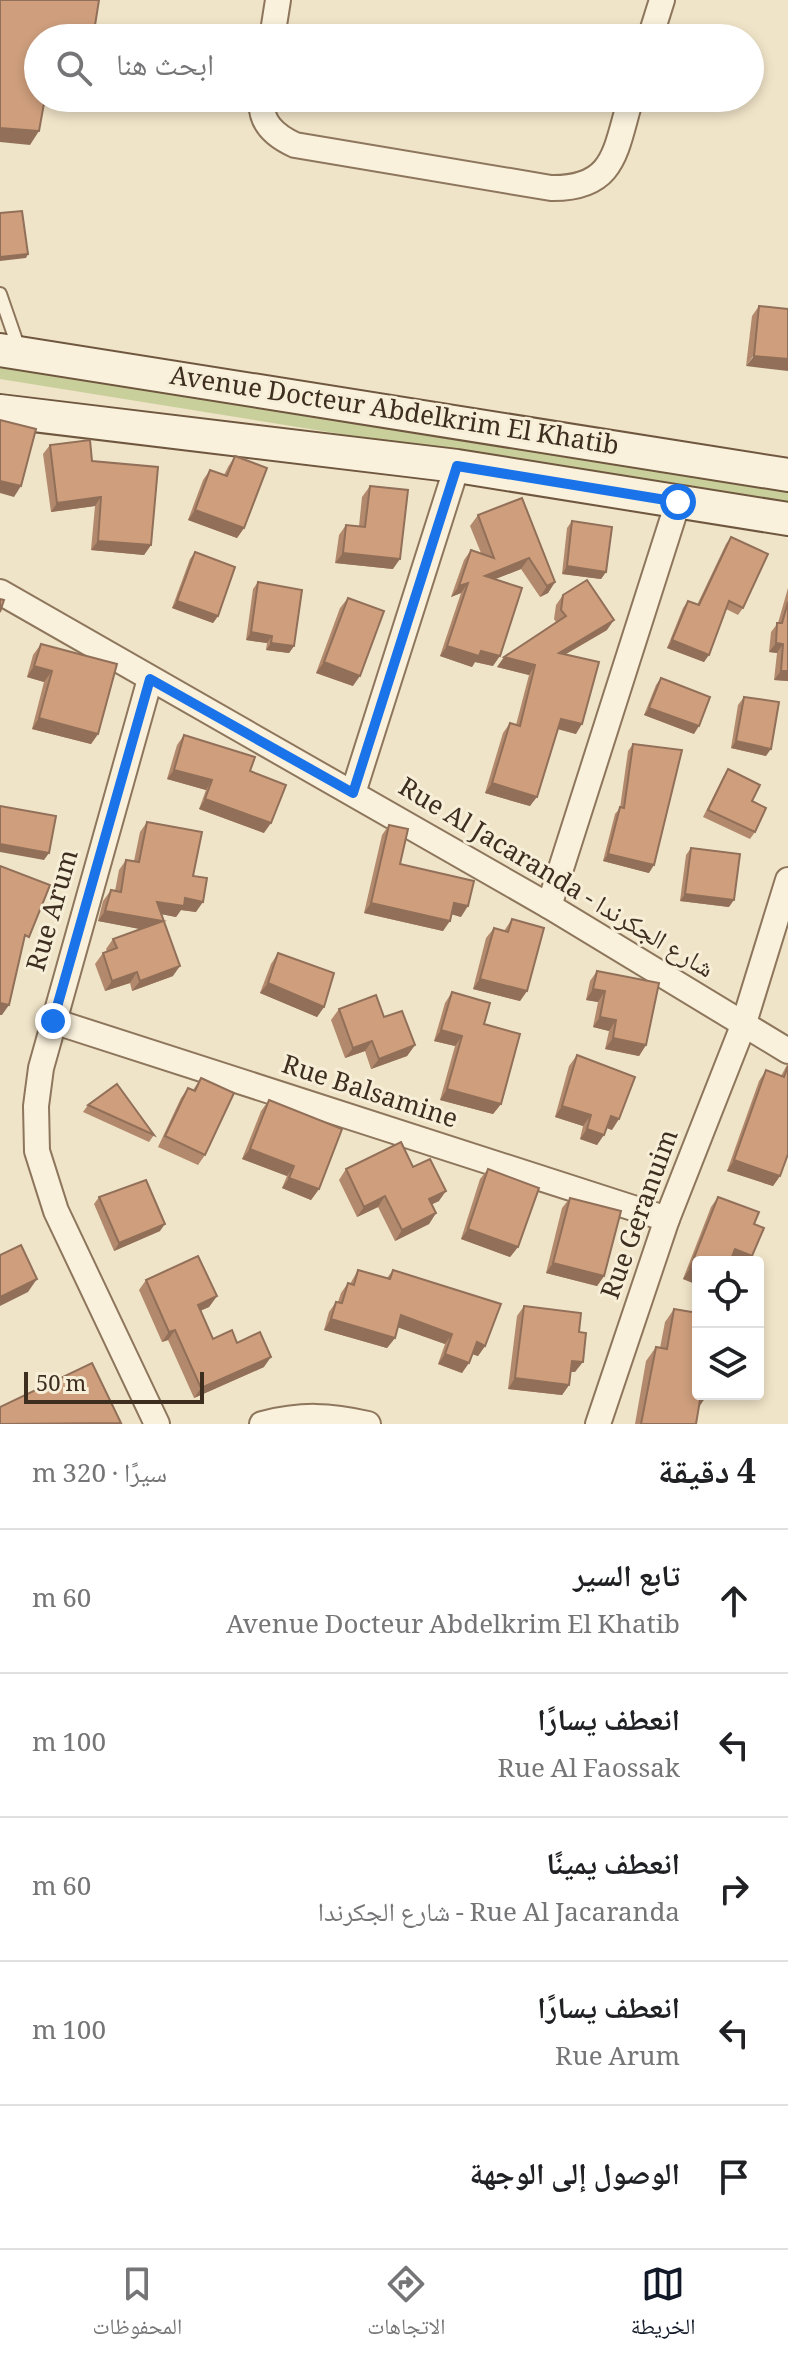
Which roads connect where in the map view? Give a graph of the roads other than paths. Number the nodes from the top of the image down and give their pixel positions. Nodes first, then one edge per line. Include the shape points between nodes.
1 (278, 0) edge
2 (662, 0) edge
3 (274, 24) edge
4 (654, 24) edge
5 (265, 112) edge
6 (627, 112) edge
7 (0, 294) edge
8 (11, 352) edge
9 (0, 411) edge
10 (457, 466) junction
11 (788, 475) edge
12 (678, 502) junction
13 (788, 519) edge
14 (0, 592) edge
15 (150, 679) junction
16 (353, 793) junction
17 (788, 880) edge
18 (549, 906) junction
19 (53, 1021) junction
20 (743, 1026) junction
21 (788, 1051) edge
22 (667, 1219) junction
23 (157, 1424) edge
24 (262, 1424) edge
25 (368, 1424) edge
26 (598, 1424) edge

1 - 3 street
2 - 4 street
5 - 6 street via 276,137 295,145 566,188 589,183 612,160
7 - 8 lane
8 - 11 main road, Avenue Docteur Abdelkrim El Khatib
9 - 10 main road, Avenue Docteur Abdelkrim El Khatib
10 - 12 main road, Avenue Docteur Abdelkrim El Khatib
10 - 16 street
12 - 13 main road, Avenue Docteur Abdelkrim El Khatib
12 - 18 street
14 - 15 street, Rue Al Jacaranda - شارع الجكرندا
15 - 16 street, Rue Al Jacaranda - شارع الجكرندا
15 - 19 street, Rue Arum
16 - 18 street, Rue Al Jacaranda - شارع الجكرندا
17 - 20 street, Rue Geranuim
18 - 20 street, Rue Al Jacaranda - شارع الجكرندا
19 - 22 street, Rue Balsamine
19 - 23 street, Rue Arum via 37,1093 37,1151 56,1211
20 - 21 street, Rue Al Jacaranda - شارع الجكرندا
20 - 22 street, Rue Geranuim
22 - 26 street, Rue Geranuim
24 - 25 street via 328,1415

